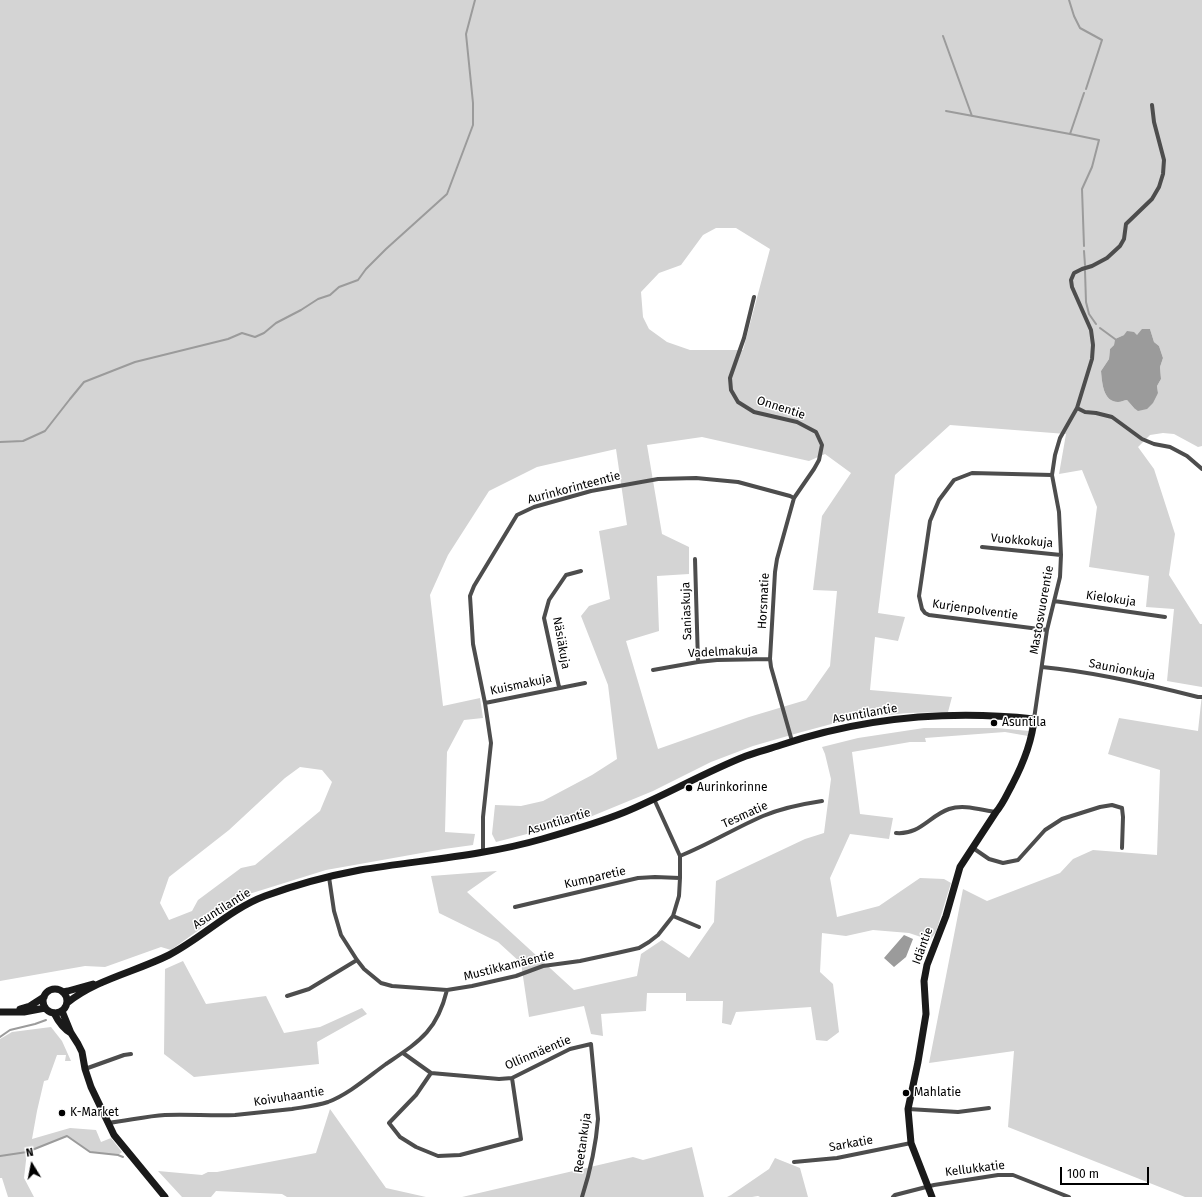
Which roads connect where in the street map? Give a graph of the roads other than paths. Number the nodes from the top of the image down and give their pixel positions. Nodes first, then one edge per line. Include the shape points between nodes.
1 (1152, 105) dead end
2 (754, 297) dead end
3 (1077, 408) junction
4 (814, 469) joint
5 (1202, 469) edge
6 (1052, 475) junction
7 (794, 498) junction
8 (982, 547) dead end
9 (1061, 555) junction
10 (695, 559) dead end
11 (581, 571) dead end
12 (1054, 601) junction
13 (1165, 617) dead end
14 (1047, 630) junction
15 (770, 659) junction
16 (698, 662) junction
17 (1042, 667) junction
18 (653, 670) dead end
19 (585, 683) dead end
20 (559, 688) junction
21 (1200, 697) edge
22 (486, 703) junction
23 (1034, 719) junction
24 (792, 741) junction
25 (654, 799) junction
26 (822, 801) dead end
27 (996, 812) junction
28 (896, 833) dead end
29 (973, 848) junction
30 (1122, 848) dead end
31 (483, 852) junction
32 (680, 856) junction
33 (329, 877) junction
34 (680, 878) junction
35 (516, 907) dead end
36 (673, 916) junction
37 (699, 927) dead end
38 (357, 960) junction
39 (99, 983) junction
40 (447, 990) junction
41 (63, 992) junction
42 (287, 996) dead end
43 (44, 997) junction
44 (67, 1003) junction
45 (45, 1008) junction
46 (14, 1011) junction
47 (62, 1011) junction
48 (0, 1012) edge
49 (54, 1013) junction
50 (71, 1033) junction
51 (591, 1044) joint
52 (403, 1053) junction
53 (131, 1054) dead end
54 (85, 1069) junction
55 (431, 1073) junction
56 (512, 1078) junction
57 (989, 1108) dead end
58 (908, 1109) junction
59 (108, 1123) junction
60 (911, 1143) junction
61 (794, 1162) dead end
62 (927, 1186) junction
63 (165, 1197) edge
64 (582, 1197) edge
65 (893, 1197) edge
66 (932, 1197) edge
67 (1068, 1197) edge

1 - 3 street, Mastosvuorentie via 1164,160 1159,187 1152,199 1126,224 1124,239 1120,246 1107,258 1074,273 1071,280 1091,330 1093,345 1092,359
2 - 4 street, Onnentie via 744,338 730,378 731,390 738,402 754,412 797,422 816,432 822,445
3 - 5 street via 1112,417 1142,439 1187,456
3 - 6 street, Mastosvuorentie via 1060,438
4 - 7 street, Horsmatie
6 - 9 street, Mastosvuorentie via 1059,512
6 - 14 street, Kurjenpolventie via 972,473 954,480 939,500 930,521 919,596 922,610 929,615
7 - 15 street, Horsmatie via 775,572
7 - 22 street, Aurinkorinteentie via 738,482 696,478 658,479 591,491 534,507 517,515 470,596 473,644
8 - 9 street, Vuokkokuja
9 - 12 street, Mastosvuorentie via 1060,577
10 - 16 street, Saniaskuja
11 - 20 street, Näsiäkuja via 566,575 549,600 544,618
12 - 13 street, Kielokuja
12 - 14 street, Mastosvuorentie
14 - 17 street, Mastosvuorentie
15 - 16 street, Vadelmakuja
15 - 24 street, Horsmatie
16 - 18 street, Vadelmakuja
17 - 21 street, Saunionkuja via 1146,684
17 - 23 street, Mastosvuorentie
19 - 20 street, Kuismakuja
20 - 22 street, Kuismakuja
22 - 31 street, Aurinkorinteentie via 491,743 483,817
23 - 24 street, Asuntilantie via 989,716 918,717 874,722
23 - 27 street, Idäntie via 1028,749 1019,772
24 - 25 street, Asuntilantie via 731,762
25 - 31 street, Asuntilantie via 595,823 510,848
25 - 32 street, Mustikkamäentie
26 - 32 street, Tesmatie via 788,807 764,816
27 - 28 street via 957,807 948,809 911,832
27 - 29 street, Idäntie
29 - 30 street via 989,859 1003,863 1018,860 1045,830 1062,818 1112,805 1122,808
29 - 58 street, Idäntie via 960,867 946,916 927,965 924,981 926,1014
31 - 33 street, Asuntilantie
32 - 34 street, Mustikkamäentie
33 - 38 street, Mustikkamäentie via 334,911 342,935
33 - 39 street, Asuntilantie via 262,897 241,907 172,953
34 - 35 street, Kumparetie via 638,878
34 - 36 street, Mustikkamäentie via 679,896
36 - 37 street
36 - 40 street, Mustikkamäentie via 658,935 639,948 543,966 489,983
38 - 40 street, Mustikkamäentie via 373,977 386,985
38 - 42 street via 310,989
39 - 41 street, Asuntilantie
39 - 44 street, Asuntilantie
40 - 52 street, Koivuhaantie via 442,1008 431,1029
41 - 43 street via 51,990
41 - 44 street via 67,997
43 - 45 street
43 - 46 street via 30,1006
44 - 47 street
45 - 46 street
45 - 49 street
46 - 48 street
47 - 49 street
47 - 50 street
49 - 50 street via 63,1027
50 - 54 street via 82,1052
51 - 56 street, Ollinmäentie via 570,1048
51 - 64 street, Reetankuja via 598,1119 589,1176
52 - 55 street, Ollinmäentie
52 - 59 street, Koivuhaantie via 335,1099 318,1105 234,1115 164,1115
53 - 54 street via 124,1054
54 - 59 street
55 - 56 street, Ollinmäentie
55 - 56 street via 416,1095 388,1123 400,1137 438,1156 460,1155 521,1140
57 - 58 street via 958,1112
58 - 60 street, Idäntie
59 - 63 street via 115,1137
60 - 61 street, Sarkatie via 837,1158
60 - 62 street, Idäntie
62 - 65 street, Kellukkatie
62 - 66 street, Idäntie
62 - 67 street, Kellukkatie via 1013,1175

